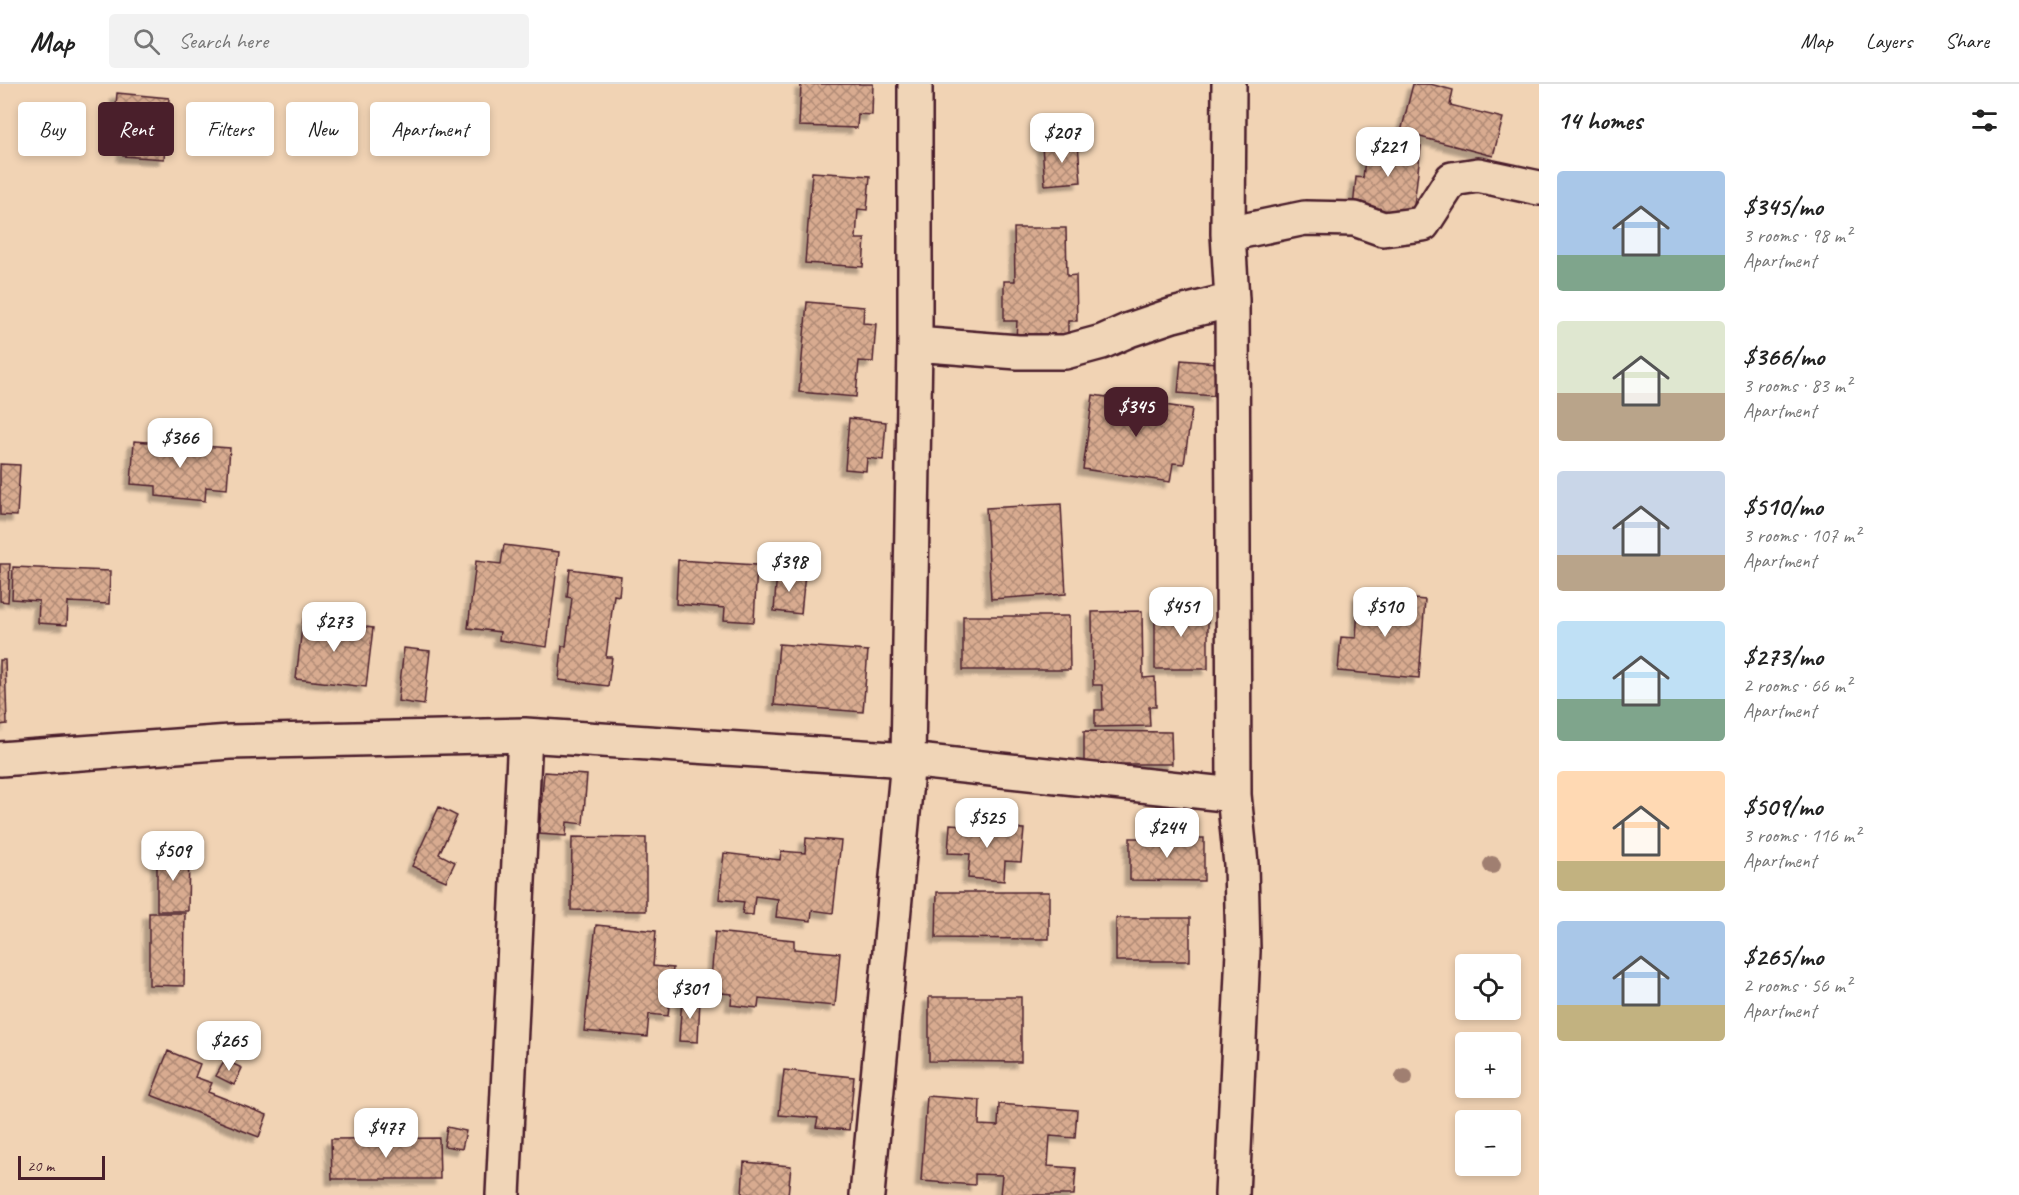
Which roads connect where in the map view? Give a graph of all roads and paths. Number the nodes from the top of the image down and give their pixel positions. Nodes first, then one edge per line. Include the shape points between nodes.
1 (915, 84) edge
2 (1228, 84) edge
3 (1539, 188) edge
4 (1228, 234) junction
5 (1232, 300) junction
6 (915, 344) junction
7 (525, 735) junction
8 (0, 759) edge
9 (908, 760) junction
10 (1234, 795) junction
11 (503, 1195) edge
12 (867, 1195) edge
13 (1232, 1195) edge

1 - 6 street
2 - 4 street
3 - 4 street via 1478,175 1452,179 1423,224 1383,229 1355,219 1305,218
4 - 5 street
5 - 6 street via 1173,315 1065,352
5 - 10 street
6 - 9 street
7 - 8 street via 231,742
7 - 9 street
7 - 11 street
9 - 10 street
9 - 12 street
10 - 13 street via 1241,864 1243,951

